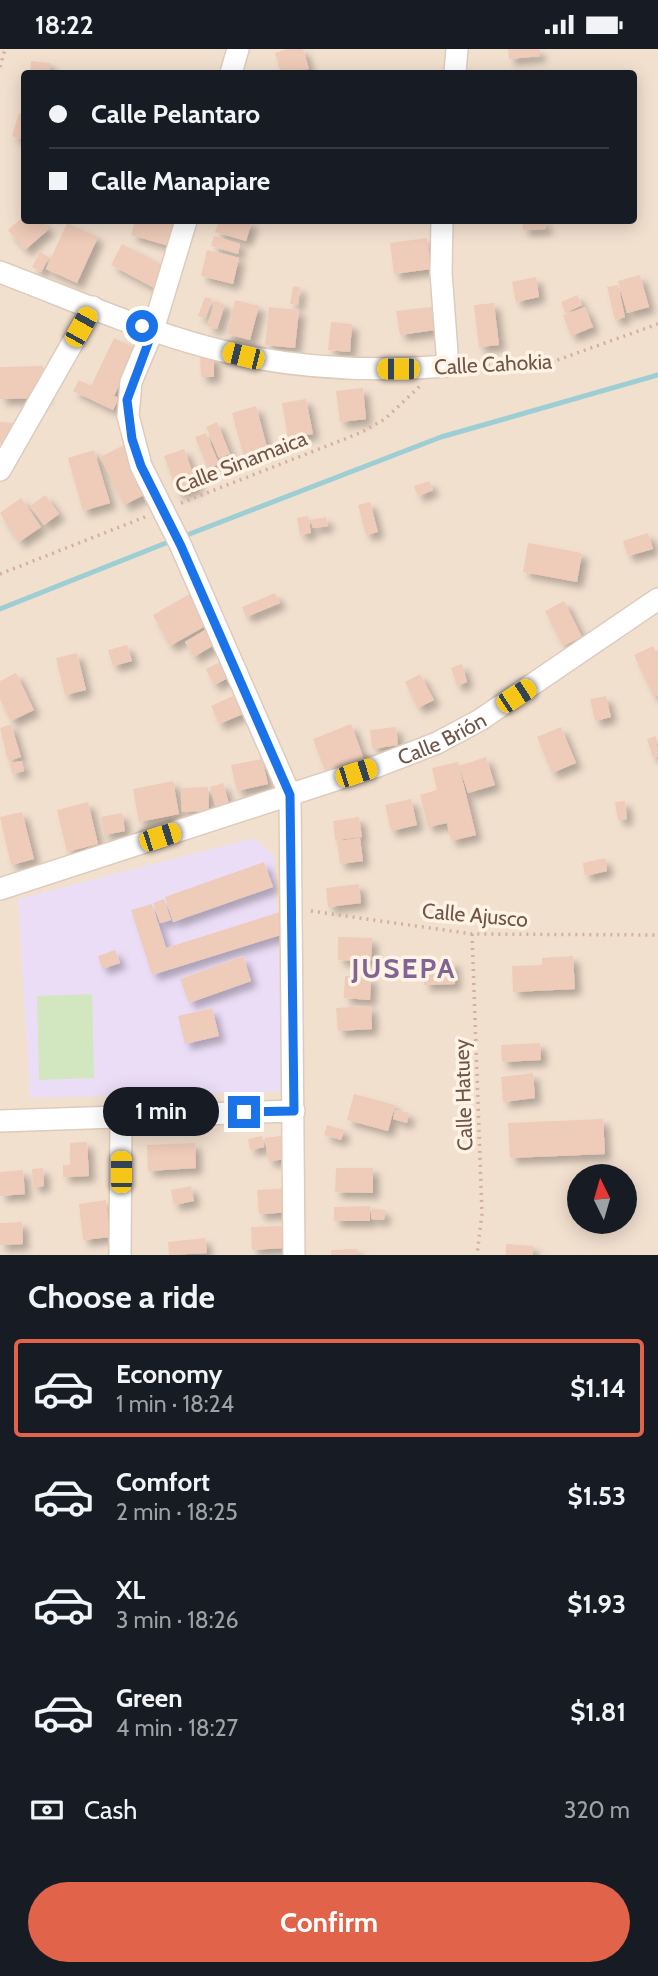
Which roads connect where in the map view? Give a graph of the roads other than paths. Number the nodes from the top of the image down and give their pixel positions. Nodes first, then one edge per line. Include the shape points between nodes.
1 (238, 49) edge
2 (457, 49) edge
3 (232, 70) edge
4 (455, 70) edge
5 (185, 224) edge
6 (442, 224) edge
7 (0, 272) edge
8 (93, 307) junction
9 (153, 330) junction
10 (0, 470) edge
11 (658, 599) edge
12 (290, 795) junction
13 (0, 889) edge
14 (294, 1111) junction
15 (121, 1116) junction
16 (0, 1121) edge
17 (120, 1255) edge
18 (294, 1255) edge

1 - 3 street
2 - 4 street
5 - 9 street
6 - 9 street, Calle Cahokia via 441,366 354,369 298,363 243,356
7 - 8 street, Calle Cahokia
8 - 9 street, Calle Cahokia
8 - 10 street
9 - 12 street via 131,383 128,416 141,466
11 - 12 street, Calle Brión via 534,684 437,743
12 - 13 street, Calle Brión
12 - 14 street
14 - 15 street
14 - 18 street
15 - 16 street
15 - 17 street

